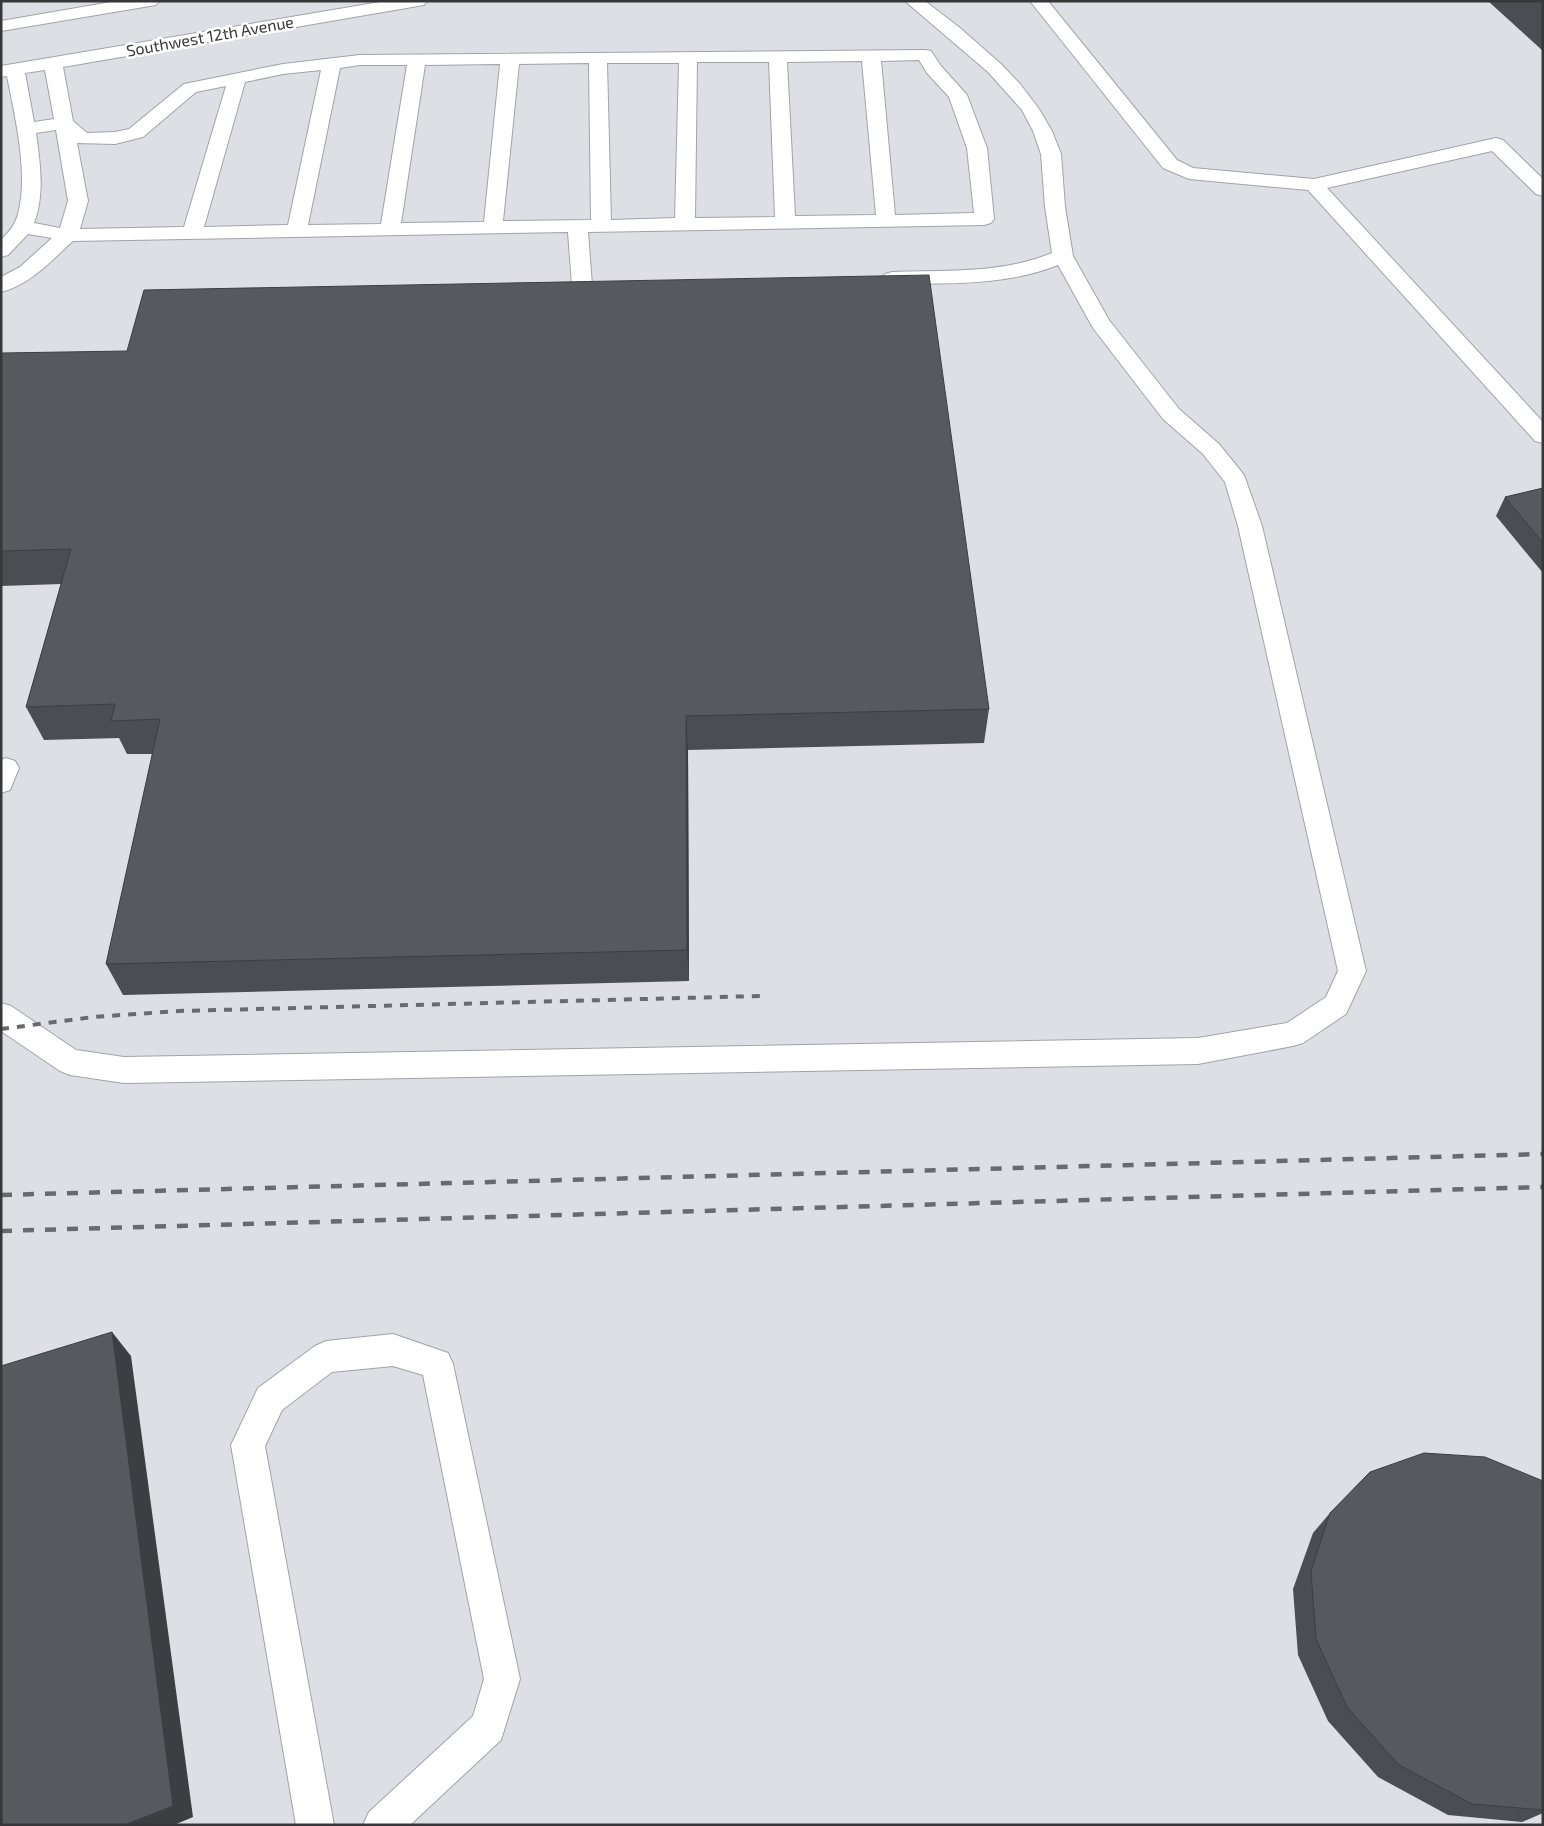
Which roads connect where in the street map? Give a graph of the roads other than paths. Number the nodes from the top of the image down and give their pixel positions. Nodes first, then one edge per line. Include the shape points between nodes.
1 (150, 1) edge
2 (418, 1) edge
3 (914, 1) edge
4 (1039, 1) edge
5 (1, 26) edge
6 (871, 55) junction
7 (778, 56) junction
8 (688, 57) junction
9 (510, 58) junction
10 (598, 58) junction
11 (417, 60) junction
12 (53, 63) junction
13 (332, 64) junction
14 (8, 71) edge
15 (237, 79) junction
16 (64, 123) junction
17 (26, 129) junction
18 (1314, 185) junction
19 (1543, 190) edge
20 (886, 220) junction
21 (785, 222) junction
22 (685, 224) junction
23 (578, 226) junction
24 (601, 226) junction
25 (23, 227) junction
26 (493, 228) junction
27 (390, 229) junction
28 (297, 231) junction
29 (192, 232) junction
30 (68, 235) junction
31 (1, 251) edge
32 (1063, 256) junction
33 (878, 278) edge
34 (582, 285) edge
35 (1, 286) edge
36 (1543, 436) edge
37 (1, 1015) edge
38 (315, 1825) edge
39 (382, 1825) edge

1 - 5 street
2 - 12 street, Southwest 12th Avenue
3 - 32 street via 974,48 1035,114 1051,154
4 - 18 street via 1170,164 1190,173
6 - 7 street
6 - 20 street
6 - 20 street via 924,55 932,69 958,95 977,148 984,219
7 - 8 street
7 - 21 street
8 - 10 street
8 - 22 street
9 - 10 street
9 - 11 street
9 - 26 street
10 - 24 street
11 - 13 street via 360,60
11 - 27 street
12 - 14 street, Southwest 12th Avenue
12 - 16 street
13 - 15 street via 283,69
13 - 28 street
14 - 17 street
15 - 16 street via 190,88 136,133 115,138 82,139
15 - 29 street
16 - 17 street
16 - 30 street via 78,201
17 - 25 street via 32,196
18 - 19 street via 1496,144
18 - 36 street
20 - 21 street
21 - 22 street
22 - 24 street
23 - 24 street
23 - 26 street
23 - 34 street
25 - 30 street
25 - 31 street
26 - 27 street
27 - 28 street
28 - 29 street
29 - 30 street
30 - 35 street via 27,271
32 - 33 street via 1038,266 996,275
32 - 37 street via 1100,323 1171,414 1211,449 1236,480 1250,526 1352,971 1336,1005 1293,1034 1198,1051 124,1070 70,1062
38 - 39 street via 248,1445 270,1399 326,1357 393,1350 437,1364 502,1679 488,1727

